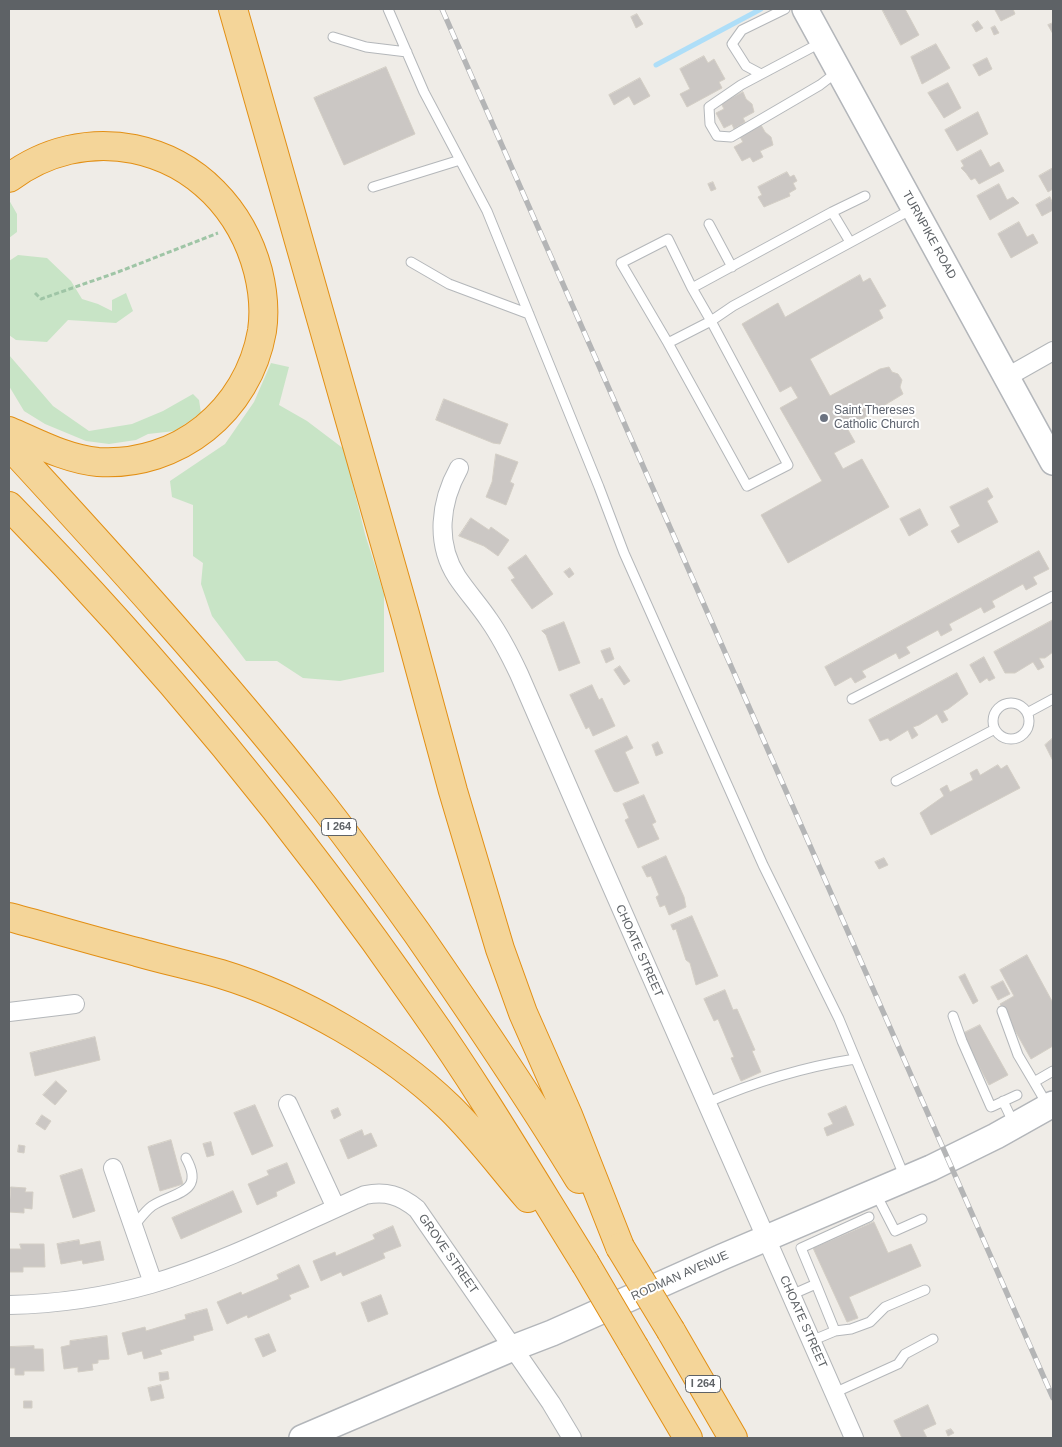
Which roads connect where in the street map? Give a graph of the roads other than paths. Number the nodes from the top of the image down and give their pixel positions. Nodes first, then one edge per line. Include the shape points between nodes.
1 (233, 9) edge
2 (388, 9) edge
3 (785, 9) edge
4 (805, 9) edge
5 (333, 37) dead end
6 (822, 42) junction
7 (407, 52) junction
8 (839, 71) junction
9 (761, 74) junction
10 (460, 160) junction
11 (9, 178) edge
12 (373, 187) dead end
13 (865, 196) dead end
14 (914, 208) junction
15 (832, 212) junction
16 (709, 224) dead end
17 (850, 242) junction
18 (411, 262) dead end
19 (732, 267) junction
20 (692, 288) junction
21 (529, 314) junction
22 (711, 320) junction
23 (668, 343) junction
24 (1053, 351) edge
25 (1007, 377) junction
26 (9, 431) edge
27 (9, 445) edge
28 (1053, 462) edge
29 (459, 468) dead end
30 (9, 506) edge
31 (1053, 596) edge
32 (852, 699) dead end
33 (1053, 699) edge
34 (1027, 713) junction
35 (995, 729) junction
36 (896, 781) dead end
37 (9, 916) edge
38 (75, 1004) dead end
39 (1002, 1011) dead end
40 (9, 1012) edge
41 (953, 1016) dead end
42 (856, 1059) junction
43 (1053, 1071) edge
44 (1034, 1082) junction
45 (1017, 1094) dead end
46 (1003, 1101) junction
47 (706, 1103) junction
48 (288, 1104) dead end
49 (1051, 1106) edge
50 (1014, 1126) junction
51 (186, 1158) dead end
52 (113, 1168) dead end
53 (905, 1179) junction
54 (874, 1191) junction
55 (336, 1208) junction
56 (869, 1217) dead end
57 (922, 1219) dead end
58 (133, 1227) junction
59 (766, 1238) junction
60 (620, 1247) junction
61 (585, 1264) junction
62 (153, 1283) junction
63 (816, 1284) junction
64 (926, 1290) dead end
65 (791, 1295) junction
66 (9, 1305) edge
67 (835, 1331) junction
68 (933, 1340) dead end
69 (811, 1341) junction
70 (513, 1348) junction
71 (834, 1394) junction
72 (302, 1438) edge
73 (572, 1438) edge
74 (688, 1438) edge
75 (733, 1438) edge
76 (854, 1438) edge

1 - 60 highway via 500,949 523,1013
2 - 7 lane
3 - 9 lane via 742,30 732,44 746,66
4 - 6 street, TURNPIKE ROAD
5 - 7 lane via 366,47
6 - 8 street, TURNPIKE ROAD
6 - 9 lane
7 - 10 lane
8 - 9 lane via 732,137 717,136 710,124 709,107
8 - 14 street, TURNPIKE ROAD
10 - 12 lane
10 - 21 lane via 487,211
11 - 26 highway via 42,158 97,146 147,152 176,163 201,179 220,197 239,224 254,259 263,306 257,353 247,375 213,421 175,448 130,461 98,462 76,458
13 - 15 lane
14 - 17 lane
14 - 25 street, TURNPIKE ROAD
15 - 17 lane
15 - 19 lane
16 - 19 lane
17 - 22 lane
18 - 21 lane via 449,284
19 - 20 lane
20 - 22 lane
20 - 23 lane via 668,238 621,263
21 - 42 lane via 624,553 760,856
22 - 23 lane
22 - 23 lane via 788,466 747,486
24 - 25 street
25 - 28 street, TURNPIKE ROAD
27 - 60 highway, I 264 via 203,659 329,814 448,978 549,1130
29 - 47 street, CHOATE STREET via 445,500 442,520 448,559 456,576 490,621 516,667
30 - 61 highway via 158,667 298,839 429,1017
31 - 32 lane
33 - 34 lane
34 - 35 lane via 1016,704 1003,705 994,716
34 - 35 lane via 1028,726 1019,737 1006,738
35 - 36 lane
37 - 61 highway via 222,974 323,1017 368,1044 448,1106
38 - 40 street
39 - 44 lane via 1018,1055
41 - 46 lane via 991,1107
42 - 47 lane via 833,1062 743,1087
42 - 53 lane
43 - 44 lane
44 - 49 lane
45 - 46 lane
46 - 50 lane
47 - 59 street, CHOATE STREET
48 - 55 street
49 - 50 street, RODMAN AVENUE
50 - 53 street, RODMAN AVENUE
51 - 58 lane via 192,1176 183,1193 153,1205
52 - 58 street
53 - 54 street, RODMAN AVENUE
54 - 57 lane via 895,1231
54 - 59 street, RODMAN AVENUE
55 - 62 street, GROVE STREET via 233,1253
55 - 70 street, GROVE STREET via 365,1195 379,1193 393,1194 406,1200 416,1208
56 - 63 lane via 800,1248
58 - 62 street
59 - 65 street, CHOATE STREET
59 - 70 street, RODMAN AVENUE
60 - 75 highway, I 264, bridge
61 - 74 highway, bridge
62 - 66 street, GROVE STREET via 76,1300
63 - 65 lane
63 - 67 lane
64 - 67 lane via 886,1307 870,1322
65 - 69 street, CHOATE STREET
67 - 69 lane
68 - 71 lane via 905,1354 898,1364
69 - 71 street, CHOATE STREET
70 - 72 street, RODMAN AVENUE
70 - 73 street, GROVE STREET
71 - 76 street, CHOATE STREET

